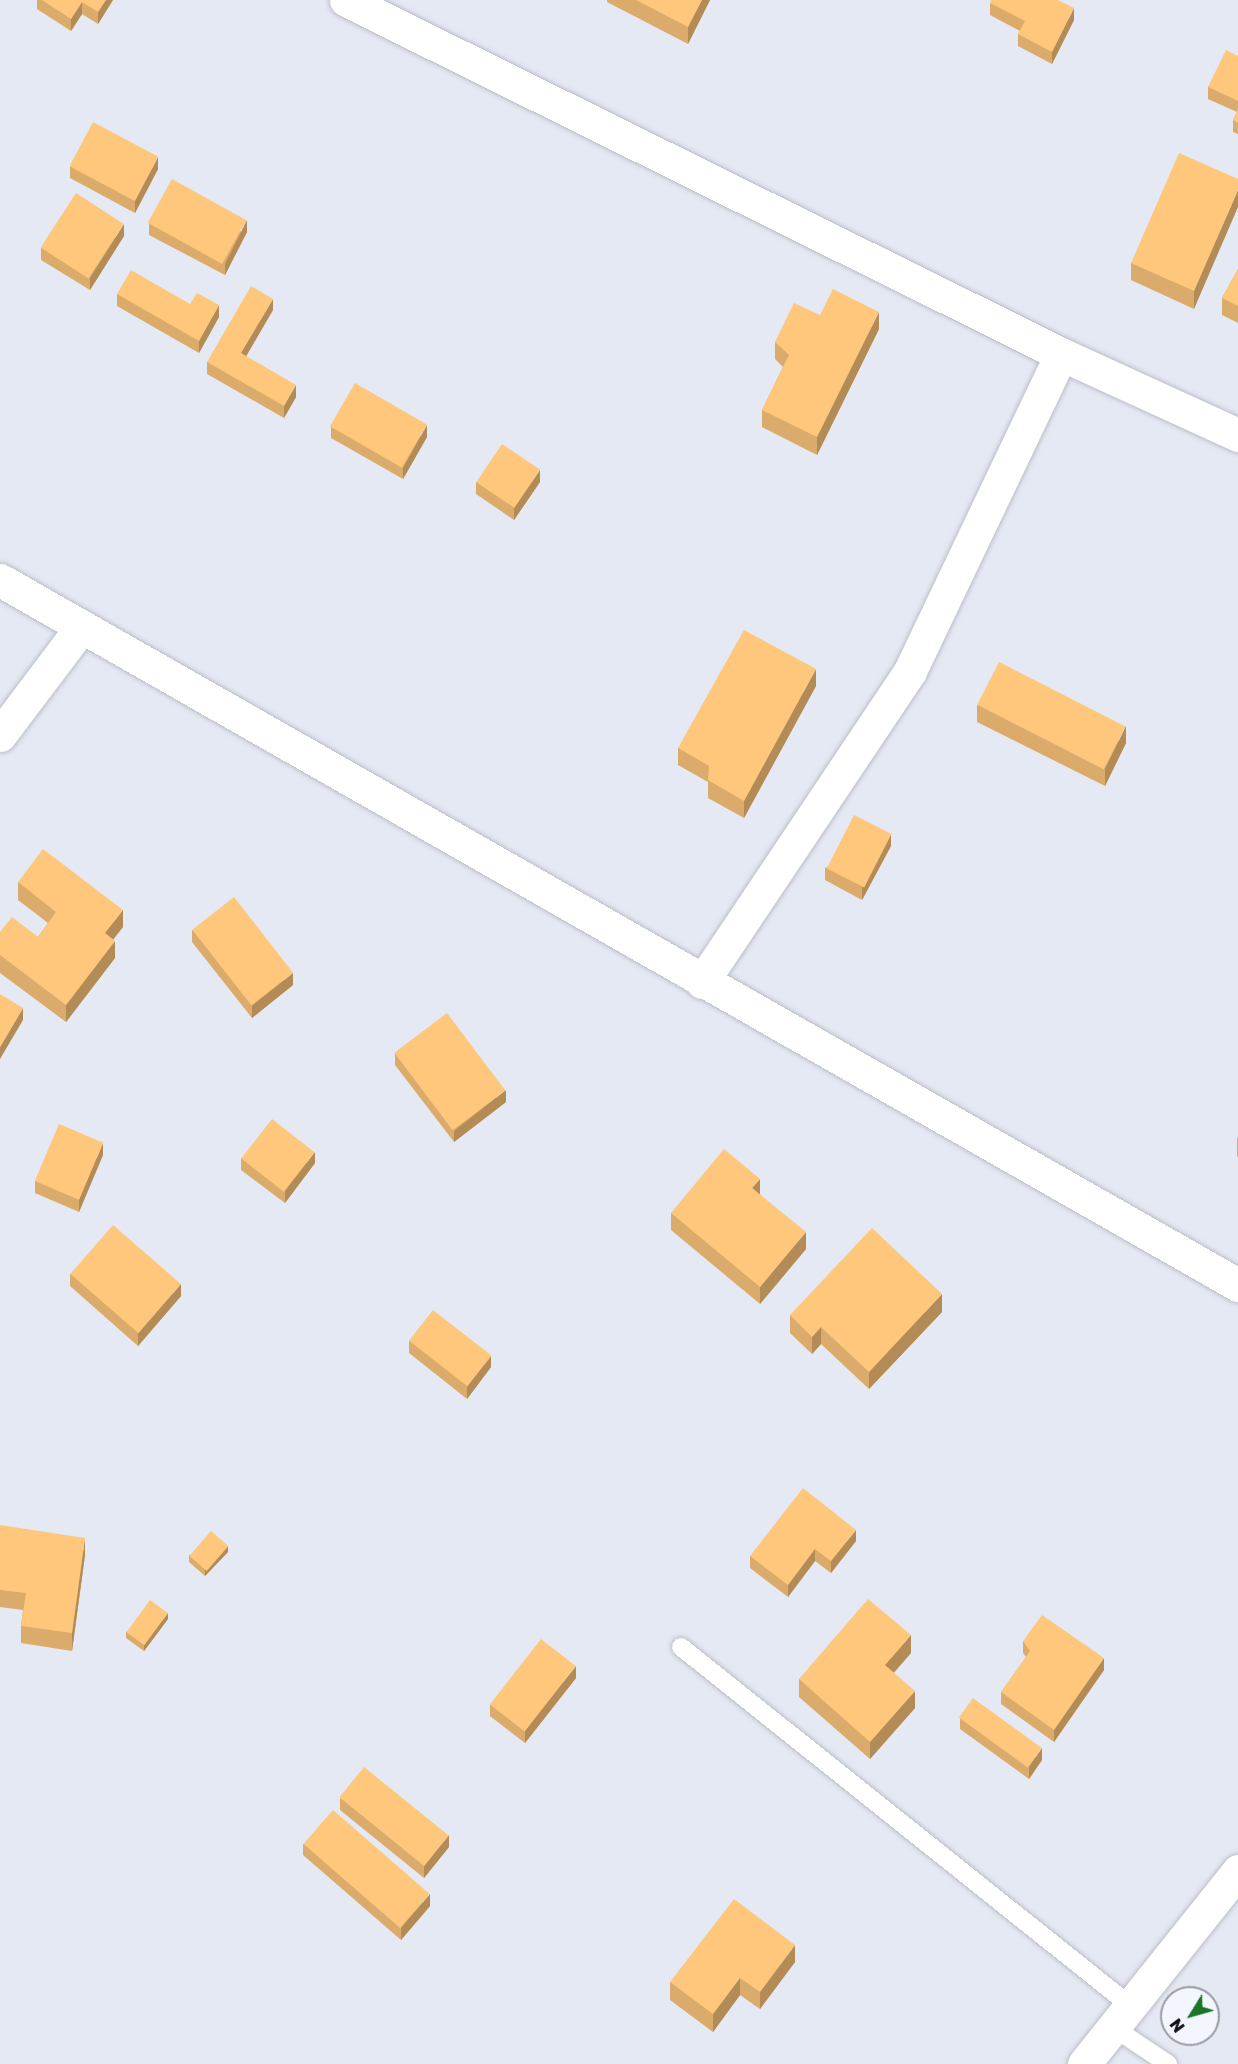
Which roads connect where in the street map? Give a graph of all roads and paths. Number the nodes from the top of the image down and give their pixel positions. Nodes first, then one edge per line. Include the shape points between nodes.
1 (346, 0) edge
2 (1061, 354) junction
3 (1238, 435) edge
4 (0, 580) edge
5 (82, 626) junction
6 (0, 735) edge
7 (702, 982) junction
8 (1238, 1285) edge
9 (681, 1647) dead end
10 (1238, 1871) edge
11 (1123, 2017) junction
12 (1084, 2064) edge
13 (1168, 2064) edge

1 - 2 street
2 - 3 street
2 - 7 street via 910,671
4 - 5 street
5 - 6 street
5 - 7 street
7 - 8 street
9 - 11 lane
10 - 11 street
11 - 12 street
11 - 13 lane

